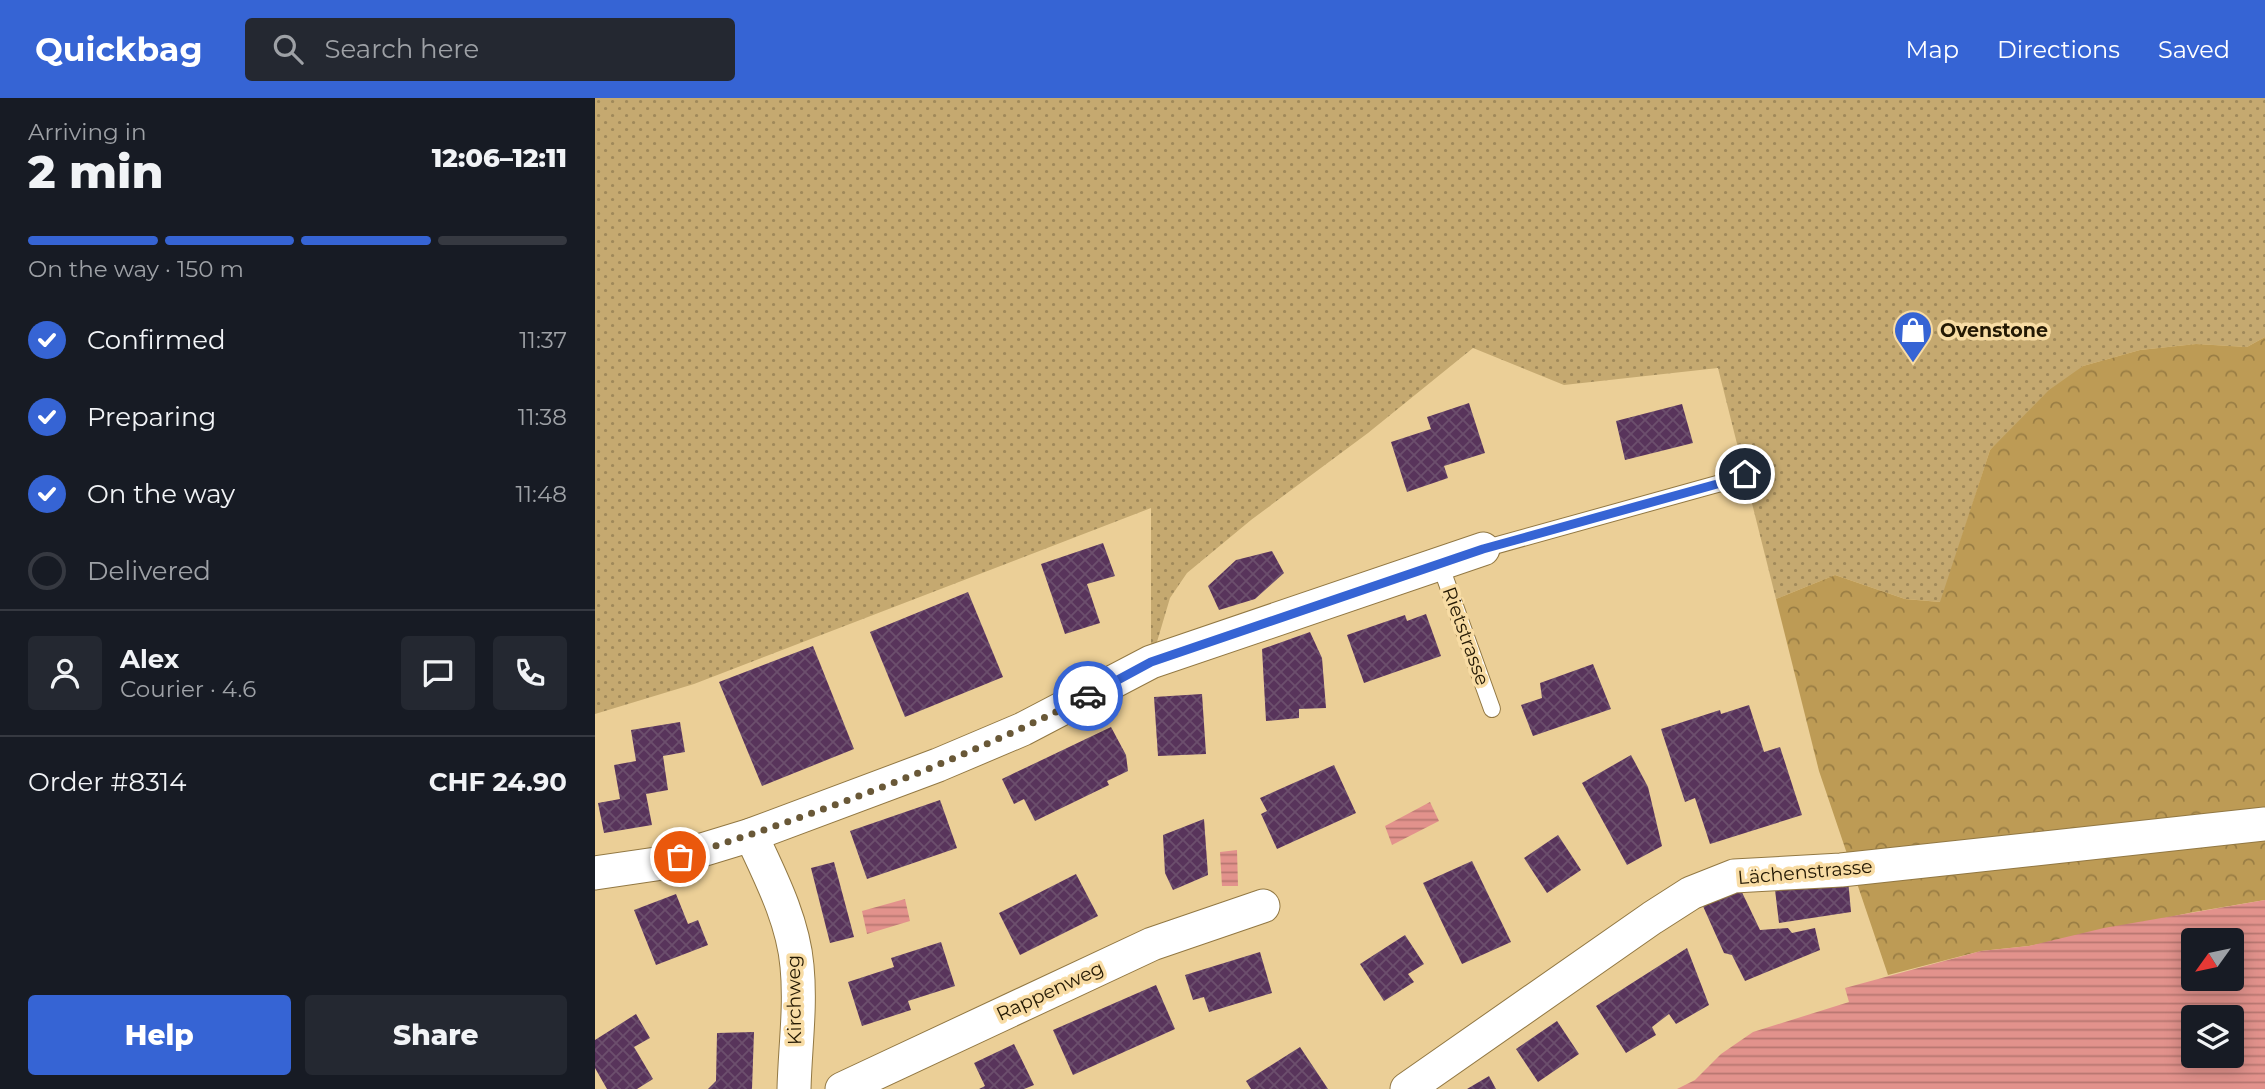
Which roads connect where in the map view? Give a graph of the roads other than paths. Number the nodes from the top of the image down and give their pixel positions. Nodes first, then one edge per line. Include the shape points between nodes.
1 (1745, 474) dead end
2 (1483, 549) joint
3 (1440, 564) junction
4 (1492, 709) dead end
5 (2265, 824) edge
6 (751, 835) junction
7 (595, 873) edge
8 (1263, 906) dead end
9 (794, 1089) edge
10 (842, 1089) edge
11 (1407, 1089) edge

1 - 2 lane, Rietstrasse
2 - 3 street, Rietstrasse
3 - 4 lane, Rietstrasse
3 - 6 street, Rietstrasse via 1151,662 1023,729
5 - 11 street, Lächenstrasse via 1841,870 1734,876 1691,893 1651,918
6 - 7 street, Rietstrasse via 656,864
6 - 9 street, Kirchweg via 789,925 797,964
8 - 10 street, Rappenweg via 1152,944

